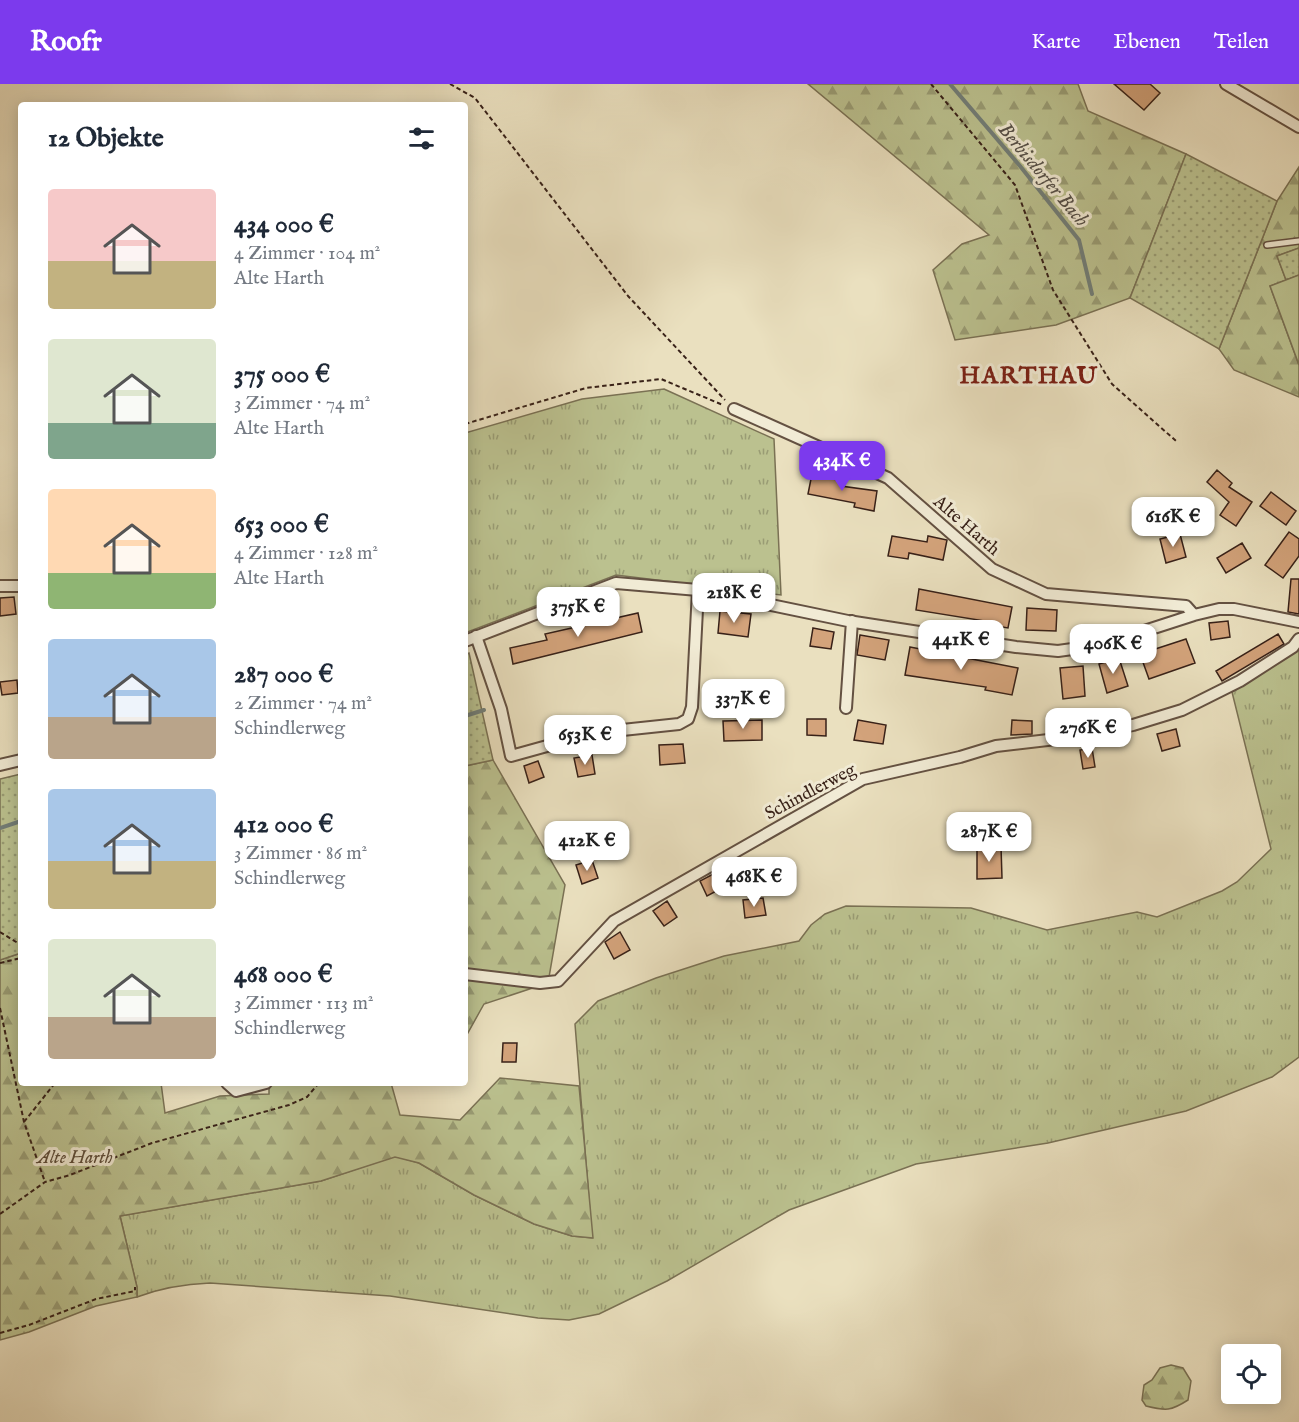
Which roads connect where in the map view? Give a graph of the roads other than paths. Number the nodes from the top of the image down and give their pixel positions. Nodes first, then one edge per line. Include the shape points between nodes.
1 (1226, 84) edge
2 (1299, 127) edge
3 (1299, 241) edge
4 (1267, 245) dead end
5 (734, 409) road end
6 (0, 586) edge
7 (18, 586) edge
8 (698, 590) junction
9 (1194, 615) junction
10 (852, 621) junction
11 (1299, 622) edge
12 (470, 638) edge
13 (1299, 639) edge
14 (846, 708) dead end
15 (18, 761) edge
16 (0, 765) edge
17 (468, 974) edge
18 (231, 1086) edge
19 (254, 1086) edge

1 - 2 street
3 - 4 lane
5 - 9 street, Alte Harth via 888,478 992,569 1046,594 1186,606
6 - 7 street
8 - 10 street
8 - 12 street via 616,583
8 - 12 street via 692,707 688,719 679,724 594,733 511,756 501,709
9 - 10 street via 1101,645 1058,651
9 - 11 street via 1234,609
10 - 14 street
13 - 17 street, Schindlerweg via 1293,647 1240,681 1172,713 1082,736 996,746 863,779 615,921 558,981 540,983
15 - 16 street
18 - 19 street via 237,1090

